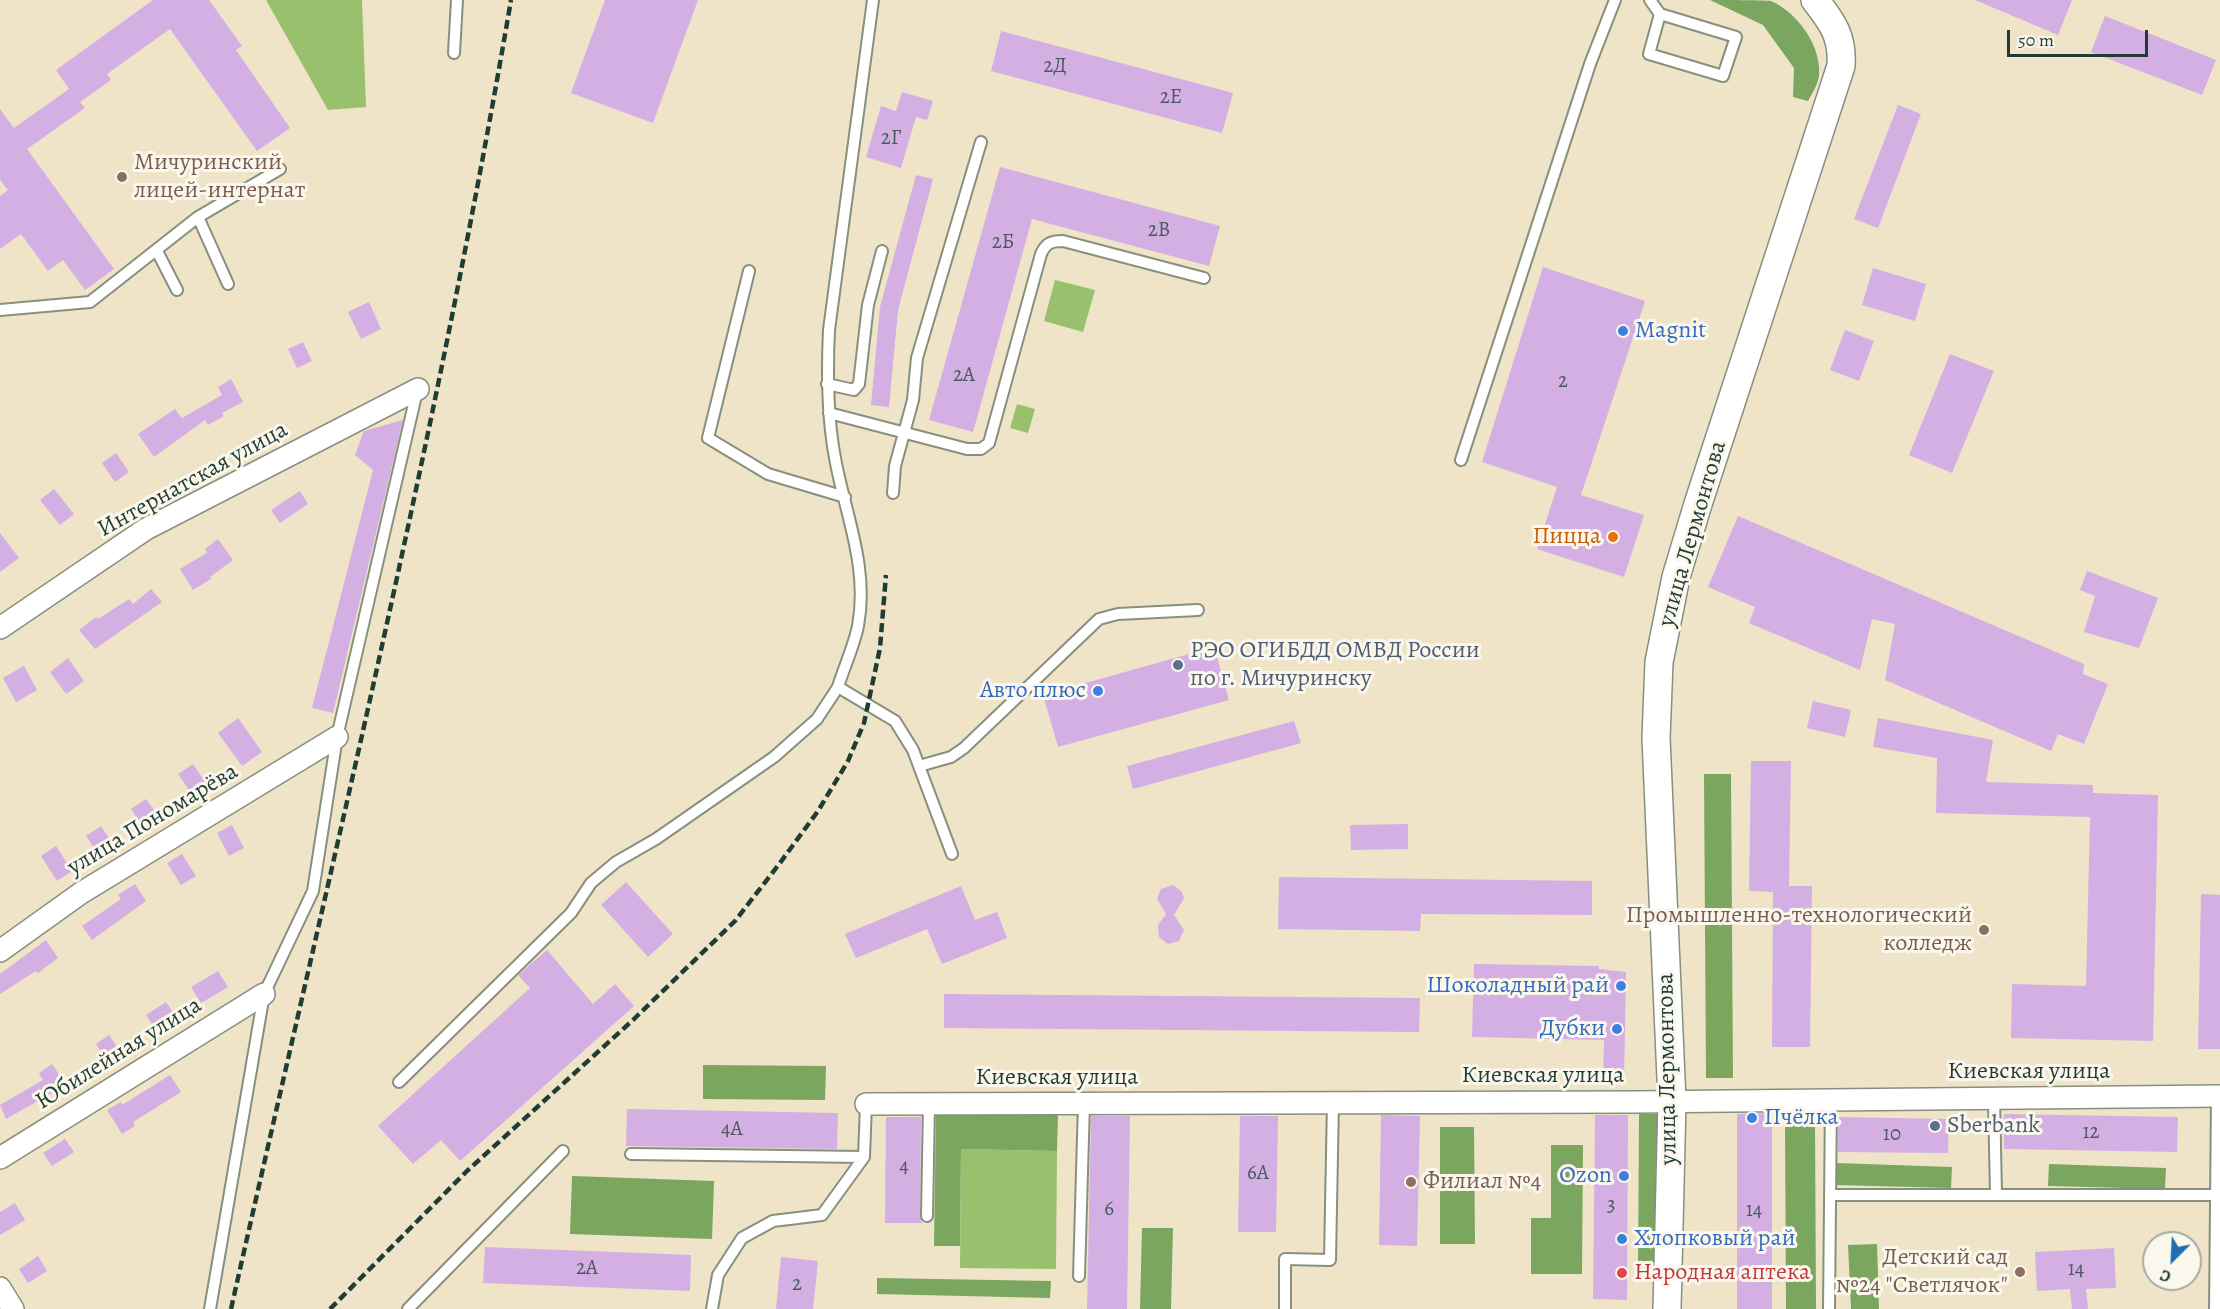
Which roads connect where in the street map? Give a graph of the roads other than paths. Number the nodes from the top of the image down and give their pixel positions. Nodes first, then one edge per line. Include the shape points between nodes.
1 (457, 0) edge
2 (873, 0) edge
3 (1615, 0) edge
4 (1650, 0) edge
5 (1815, 0) edge
6 (1660, 14) junction
7 (454, 53) dead end
8 (981, 142) dead end
9 (280, 169) dead end
10 (198, 217) junction
11 (157, 251) junction
12 (882, 251) dead end
13 (749, 271) dead end
14 (1204, 278) dead end
15 (228, 284) dead end
16 (177, 290) dead end
17 (0, 310) edge
18 (826, 384) junction
19 (418, 389) joint
20 (829, 412) junction
21 (904, 433) junction
22 (1461, 460) dead end
23 (893, 493) dead end
24 (845, 497) junction
25 (1198, 610) dead end
26 (0, 628) edge
27 (838, 687) junction
28 (337, 737) junction
29 (920, 766) junction
30 (952, 854) dead end
31 (0, 951) edge
32 (264, 994) junction
33 (399, 1082) dead end
34 (2218, 1096) edge
35 (1994, 1097) junction
36 (1831, 1099) junction
37 (1333, 1101) junction
38 (1672, 1101) junction
39 (1084, 1103) junction
40 (866, 1104) joint
41 (929, 1104) junction
42 (563, 1151) dead end
43 (631, 1154) dead end
44 (864, 1157) junction
45 (0, 1158) edge
46 (1830, 1195) junction
47 (1996, 1195) junction
48 (2216, 1195) junction
49 (927, 1216) dead end
50 (1079, 1276) dead end
51 (0, 1287) edge
52 (13, 1309) edge
53 (210, 1309) edge
54 (408, 1309) edge
55 (712, 1309) edge
56 (1285, 1309) edge
57 (1667, 1309) edge
58 (1829, 1309) edge
59 (2215, 1309) edge

1 - 7 lane
2 - 18 lane via 829,330
3 - 22 lane via 1590,64
4 - 6 lane
5 - 38 street, улица Лермонтова via 1843,45 1841,66 1698,504 1676,577 1659,662 1656,750
6 - 6 lane via 1649,54 1723,76 1736,36
8 - 21 lane via 917,358 913,400
9 - 10 lane
10 - 11 lane
10 - 15 lane
11 - 16 lane
11 - 17 lane via 90,302
12 - 18 lane via 868,305 860,384 854,390
13 - 24 lane via 708,438 768,474
14 - 21 lane via 1063,240 1052,241 1041,254 988,444 967,450
18 - 20 lane
19 - 26 street, Интернатская улица via 146,530
19 - 28 lane
20 - 21 lane
20 - 24 lane
21 - 23 lane
24 - 27 lane via 858,548 860,589 858,626
25 - 29 lane via 1119,614 1099,619 964,748 951,757
27 - 29 lane via 895,721
27 - 33 lane via 817,719 774,757 616,862 591,883 571,914
28 - 31 street, улица Пономарёва via 81,892
28 - 32 lane via 313,891
29 - 30 lane
32 - 45 street, Юбилейная улица
32 - 53 lane
34 - 35 street, Киевская улица
34 - 48 lane
35 - 36 street, Киевская улица
35 - 47 lane
36 - 38 street, Киевская улица
36 - 46 lane
37 - 38 street, Киевская улица
37 - 39 street, Киевская улица
37 - 56 lane via 1330,1260 1285,1259
38 - 57 street, улица Лермонтова
39 - 41 street, Киевская улица
39 - 50 lane
40 - 41 street, Киевская улица
40 - 44 lane
41 - 49 lane
42 - 54 lane
43 - 44 lane
44 - 55 lane via 822,1215 773,1221 742,1238 718,1275
46 - 47 lane
46 - 58 lane
47 - 48 lane
48 - 59 lane
51 - 52 street

